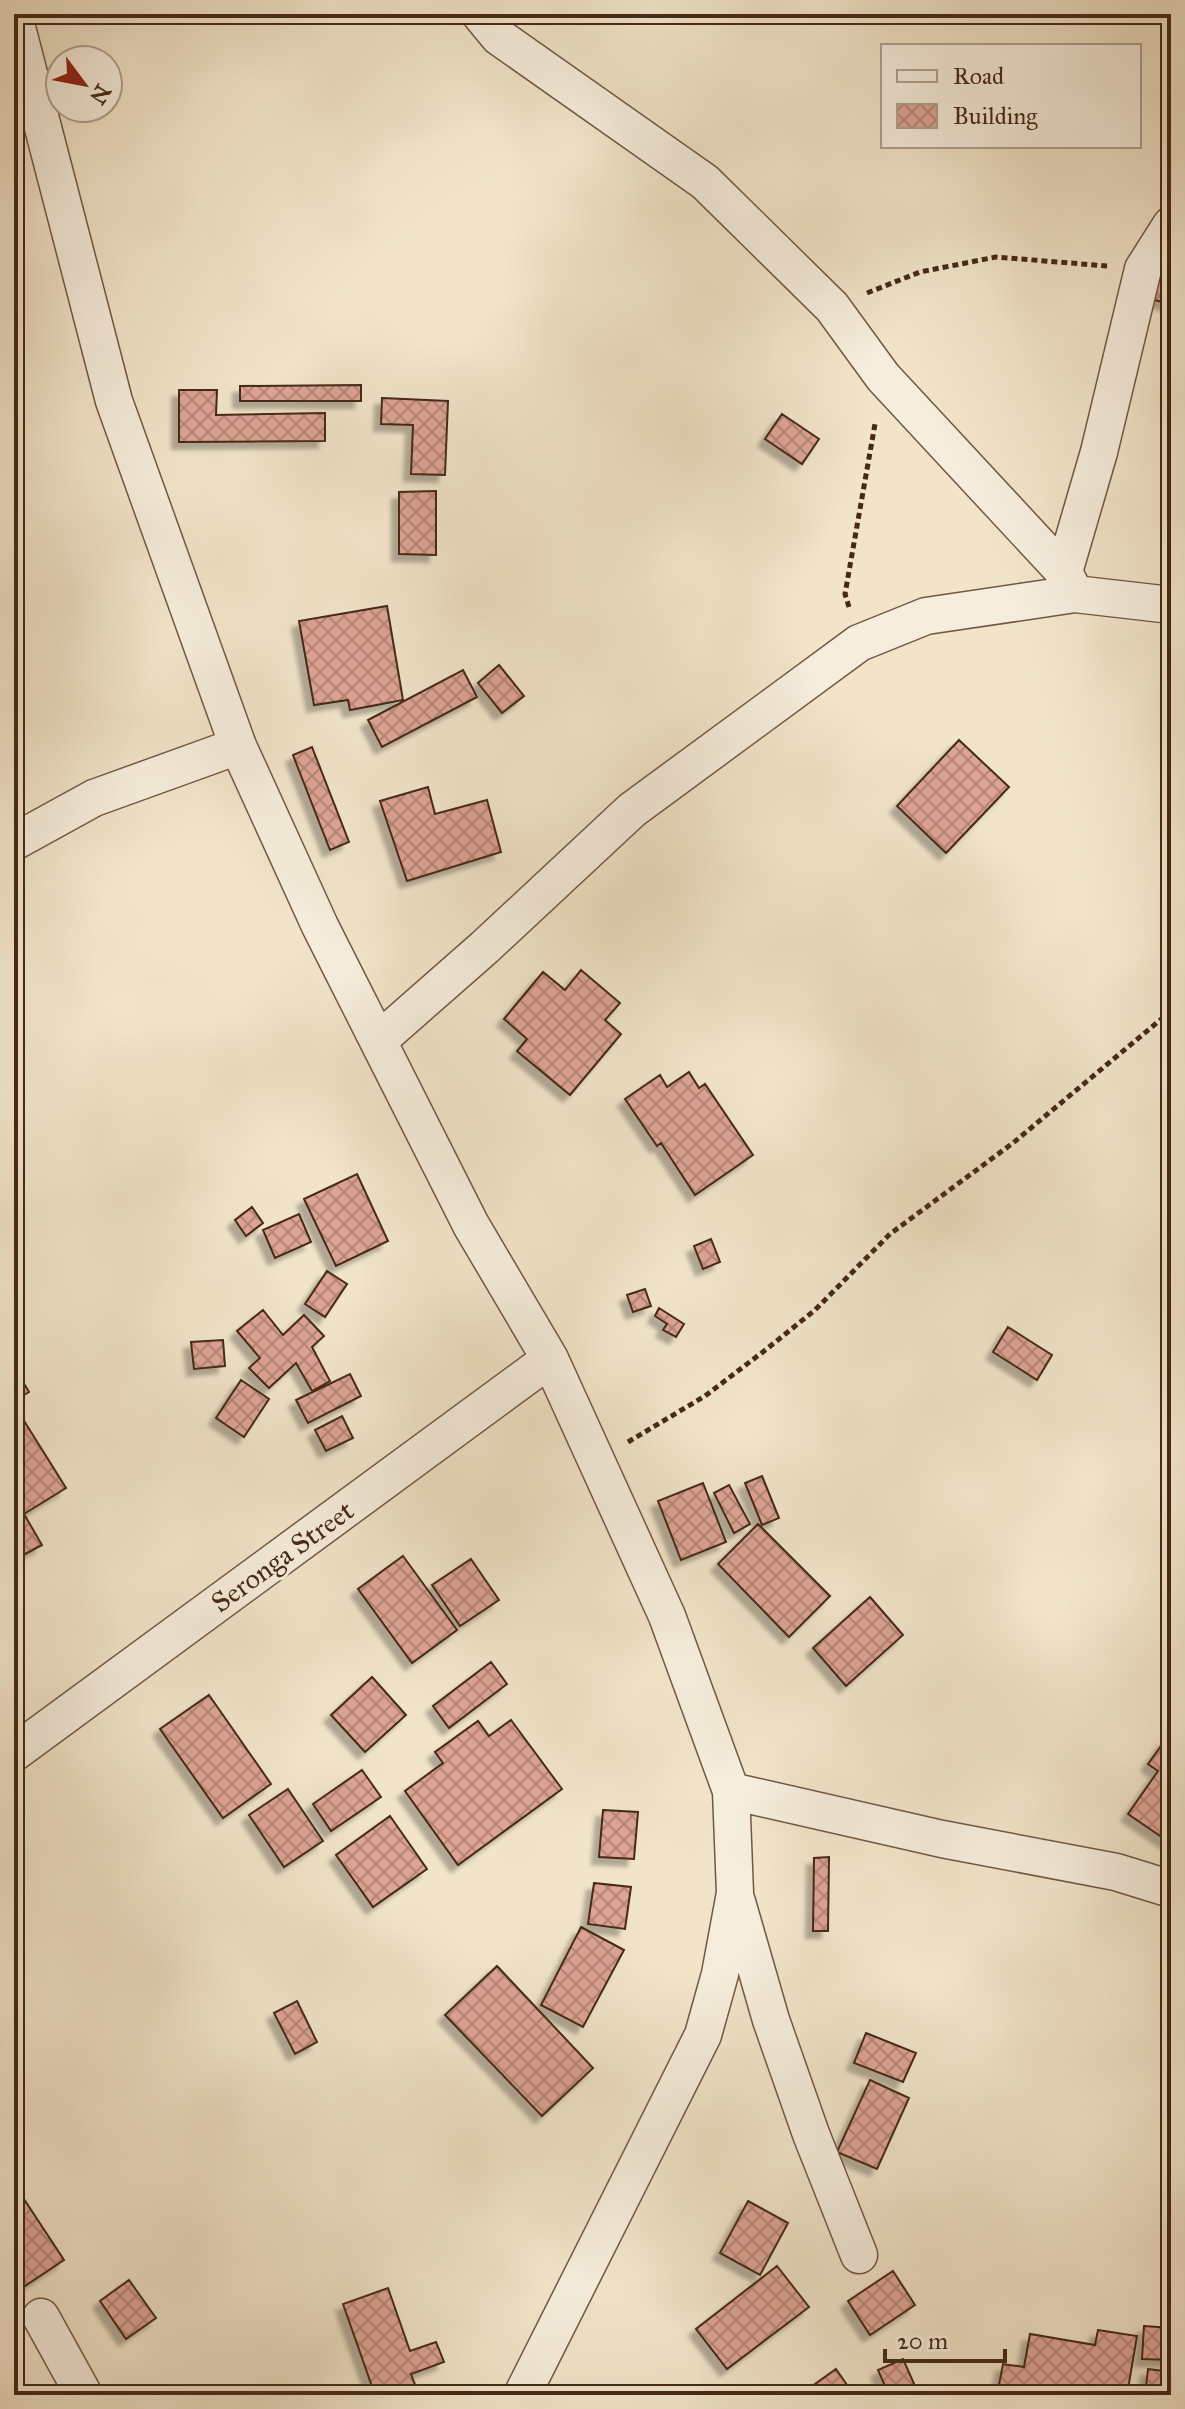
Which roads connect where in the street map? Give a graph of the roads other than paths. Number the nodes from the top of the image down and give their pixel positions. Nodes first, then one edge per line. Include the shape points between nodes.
1 (480, 14) edge
2 (14, 16) edge
3 (1171, 225) edge
4 (1069, 583) junction
5 (1171, 605) edge
6 (238, 746) junction
7 (14, 842) edge
8 (378, 1041) junction
9 (550, 1359) junction
10 (14, 1753) edge
11 (731, 1791) junction
12 (1171, 1889) edge
13 (735, 1893) junction
14 (859, 2255) dead end
15 (41, 2317) dead end
16 (526, 2393) edge
17 (84, 2395) edge

1 - 4 street via 499,37 705,182 832,307 883,377
2 - 6 street via 114,401
3 - 4 street via 1143,269
4 - 5 street
4 - 8 street via 926,616 859,643 632,810
6 - 7 street via 94,798
6 - 8 street
8 - 9 street via 471,1225
9 - 10 street, Seronga Street
9 - 11 street via 667,1616
11 - 12 street via 1116,1872
11 - 13 street
13 - 14 street via 771,2020
13 - 16 street via 703,2035
15 - 17 street

